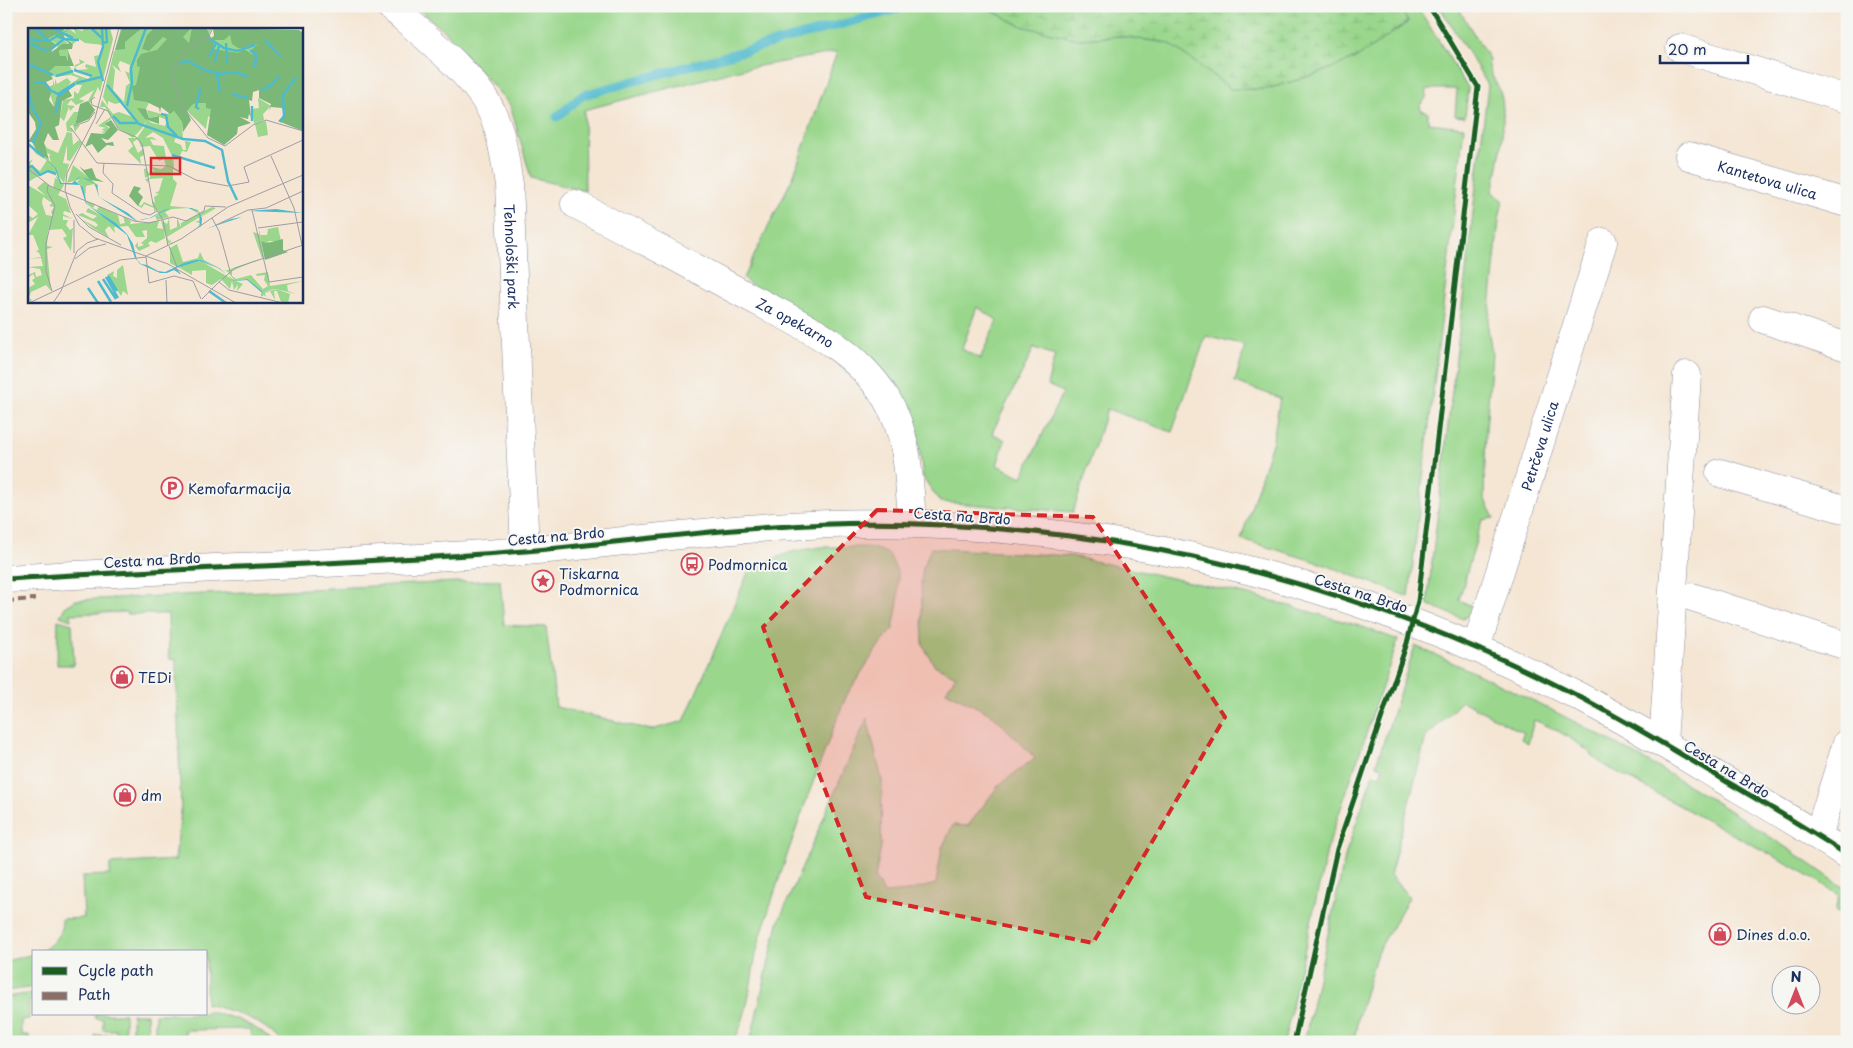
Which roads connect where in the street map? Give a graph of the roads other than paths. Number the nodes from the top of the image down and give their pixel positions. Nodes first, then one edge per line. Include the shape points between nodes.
1 (390, 6) edge
2 (1680, 48) dead end
3 (1847, 98) edge
4 (1689, 156) dead end
5 (1847, 203) edge
6 (575, 204) dead end
7 (1603, 242) dead end
8 (1762, 319) dead end
9 (1847, 347) edge
10 (1687, 375) dead end
11 (1720, 473) dead end
12 (1847, 510) edge
13 (912, 523) junction
14 (525, 551) junction
15 (6, 579) edge
16 (1692, 597) dead end
17 (1847, 646) edge
18 (1476, 648) junction
19 (1663, 743) junction
20 (1847, 743) edge
21 (1818, 836) junction
22 (1847, 855) edge

1 - 14 street, Tehnološki park via 448,58 479,92 494,116 501,139 509,184
2 - 3 street
4 - 5 street, Kantetova ulica
6 - 13 street, Za opekarno via 795,321 838,348 865,372 886,398 902,431
7 - 18 street, Petrčeva ulica
8 - 9 street
10 - 19 street
11 - 12 street
13 - 14 street, Cesta na Brdo via 776,526
13 - 18 street, Cesta na Brdo via 1044,533 1138,546 1230,565 1356,602
14 - 15 street, Cesta na Brdo
16 - 17 street
18 - 19 street, Cesta na Brdo via 1577,695
19 - 21 street, Cesta na Brdo
20 - 21 street
21 - 22 street, Cesta na Brdo

